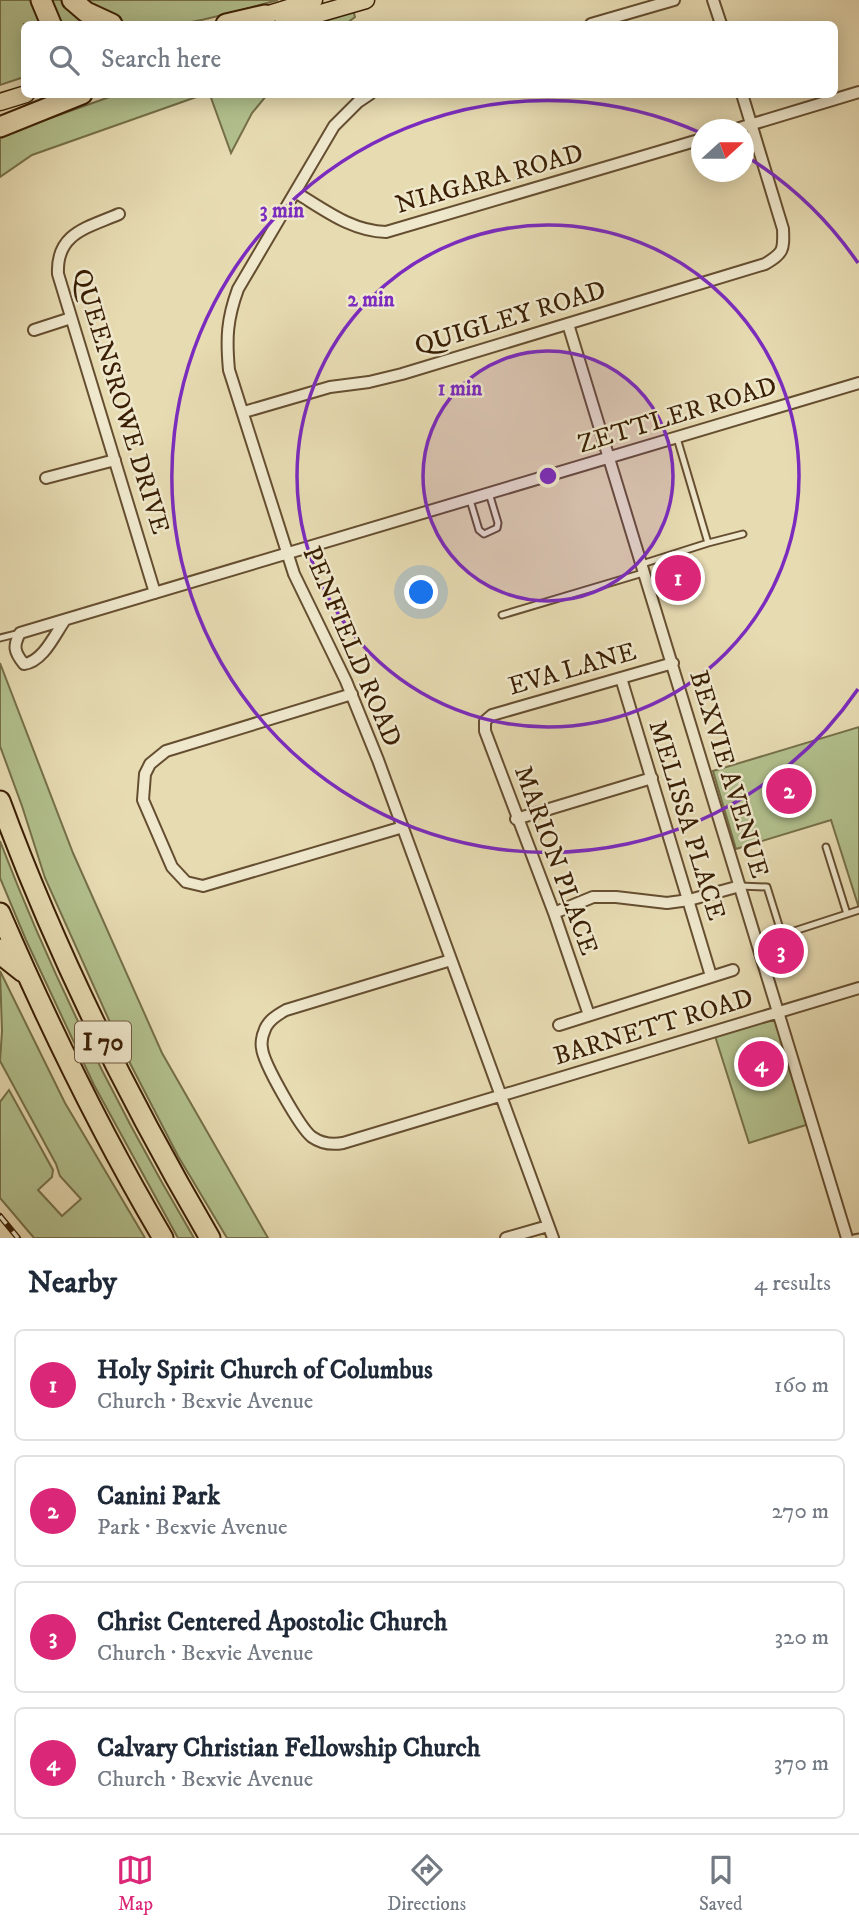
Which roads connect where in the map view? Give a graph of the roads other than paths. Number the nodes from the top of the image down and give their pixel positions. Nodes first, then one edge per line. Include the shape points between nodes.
1 (41, 0) edge
2 (72, 0) edge
3 (314, 0) edge
4 (366, 0) edge
5 (674, 0) edge
6 (713, 0) edge
7 (265, 15) junction
8 (50, 21) edge
9 (106, 21) edge
10 (239, 21) edge
11 (244, 21) edge
12 (293, 21) edge
13 (601, 21) edge
14 (720, 21) edge
15 (859, 92) edge
16 (21, 96) edge
17 (72, 98) edge
18 (364, 98) edge
19 (744, 98) edge
20 (0, 102) edge
21 (750, 119) edge
22 (754, 123) edge
23 (0, 127) edge
24 (754, 134) edge
25 (691, 142) edge
26 (295, 192) junction
27 (119, 214) dead end
28 (71, 318) junction
29 (568, 324) junction
30 (34, 330) dead end
31 (859, 383) edge
32 (244, 412) junction
33 (677, 438) junction
34 (609, 458) junction
35 (115, 460) junction
36 (46, 478) dead end
37 (489, 493) junction
38 (470, 499) junction
39 (743, 534) dead end
40 (708, 543) junction
41 (288, 554) junction
42 (643, 568) junction
43 (155, 593) junction
44 (502, 615) dead end
45 (65, 620) junction
46 (20, 633) junction
47 (0, 638) edge
48 (673, 663) junction
49 (621, 678) junction
50 (352, 695) junction
51 (485, 721) joint
52 (652, 778) junction
53 (0, 801) edge
54 (516, 819) junction
55 (403, 827) junction
56 (826, 847) dead end
57 (740, 886) junction
58 (689, 900) junction
59 (859, 910) edge
60 (0, 913) edge
61 (554, 913) junction
62 (847, 914) junction
63 (782, 935) junction
64 (758, 943) junction
65 (0, 949) edge
66 (451, 960) junction
67 (733, 970) dead end
68 (26, 975) junction
69 (711, 976) junction
70 (859, 988) edge
71 (779, 1013) junction
72 (589, 1015) junction
73 (559, 1025) dead end
74 (500, 1096) junction
75 (548, 1226) junction
76 (859, 1237) edge
77 (163, 1238) edge
78 (210, 1238) edge
79 (506, 1238) edge
80 (552, 1238) edge
81 (847, 1238) edge
82 (854, 1238) edge

1 - 8 highway
2 - 9 highway
3 - 7 main road
4 - 12 main road
5 - 13 street
6 - 14 street
7 - 10 highway
7 - 11 main road
15 - 22 street
16 - 20 main road
17 - 23 highway
18 - 26 street, PENFIELD ROAD via 334,127
19 - 21 street
24 - 29 street, QUIGLEY ROAD via 783,229 783,249 778,256 765,264
25 - 26 street, NIAGARA ROAD via 386,232 369,232 345,223
26 - 32 street, PENFIELD ROAD via 238,289 229,314 229,370
27 - 28 street, QUEENSROWE DRIVE via 63,244 57,258 58,274
28 - 30 street
28 - 35 street, QUEENSROWE DRIVE
29 - 32 street, QUIGLEY ROAD via 402,374 330,387
29 - 34 street, BEXVIE AVENUE
31 - 33 street, ZETTLER ROAD
32 - 41 street, PENFIELD ROAD
33 - 34 street, ZETTLER ROAD
33 - 40 lane
34 - 37 street, ZETTLER ROAD
34 - 42 street, BEXVIE AVENUE
35 - 36 street
35 - 43 street, QUEENSROWE DRIVE
37 - 38 street, ZETTLER ROAD
37 - 38 lane via 498,523 484,534
38 - 41 street, ZETTLER ROAD
39 - 40 lane
40 - 42 lane
41 - 43 street, ZETTLER ROAD
41 - 50 street, PENFIELD ROAD
42 - 44 lane
42 - 48 street, BEXVIE AVENUE
43 - 45 street, ZETTLER ROAD
45 - 46 street, ZETTLER ROAD
45 - 46 street via 32,663 24,664 17,655 14,644
46 - 47 lane
48 - 49 street, EVA LANE
48 - 57 street, BEXVIE AVENUE
49 - 51 street, EVA LANE via 492,715
49 - 52 street, MELISSA PLACE
50 - 55 street, PENFIELD ROAD
50 - 55 street via 175,747 157,757 145,774 146,810 172,867 186,881 202,886
51 - 54 street, MARION PLACE
52 - 54 street
52 - 58 street, MELISSA PLACE
53 - 78 highway, I 70 via 92,1020
54 - 61 street, MARION PLACE
55 - 66 street, PENFIELD ROAD
56 - 62 lane
57 - 58 street
57 - 63 lane via 767,887
57 - 64 street, BEXVIE AVENUE
58 - 61 street via 667,904 593,897
58 - 69 street, MELISSA PLACE
59 - 62 lane
60 - 68 highway, I 70
61 - 72 street, MARION PLACE
62 - 63 lane
63 - 64 lane
64 - 71 street, BEXVIE AVENUE
65 - 68 highway
66 - 74 street, PENFIELD ROAD
66 - 74 street, BARNETT ROAD via 286,1010 264,1030 261,1047 267,1064 303,1128 333,1145
67 - 69 street
68 - 77 highway, I 70 via 93,1112
69 - 72 street
70 - 71 street, BARNETT ROAD
71 - 74 street, BARNETT ROAD
71 - 81 street, BEXVIE AVENUE
72 - 73 street
74 - 75 street, PENFIELD ROAD
75 - 79 street
75 - 80 street, PENFIELD ROAD
76 - 82 lane

